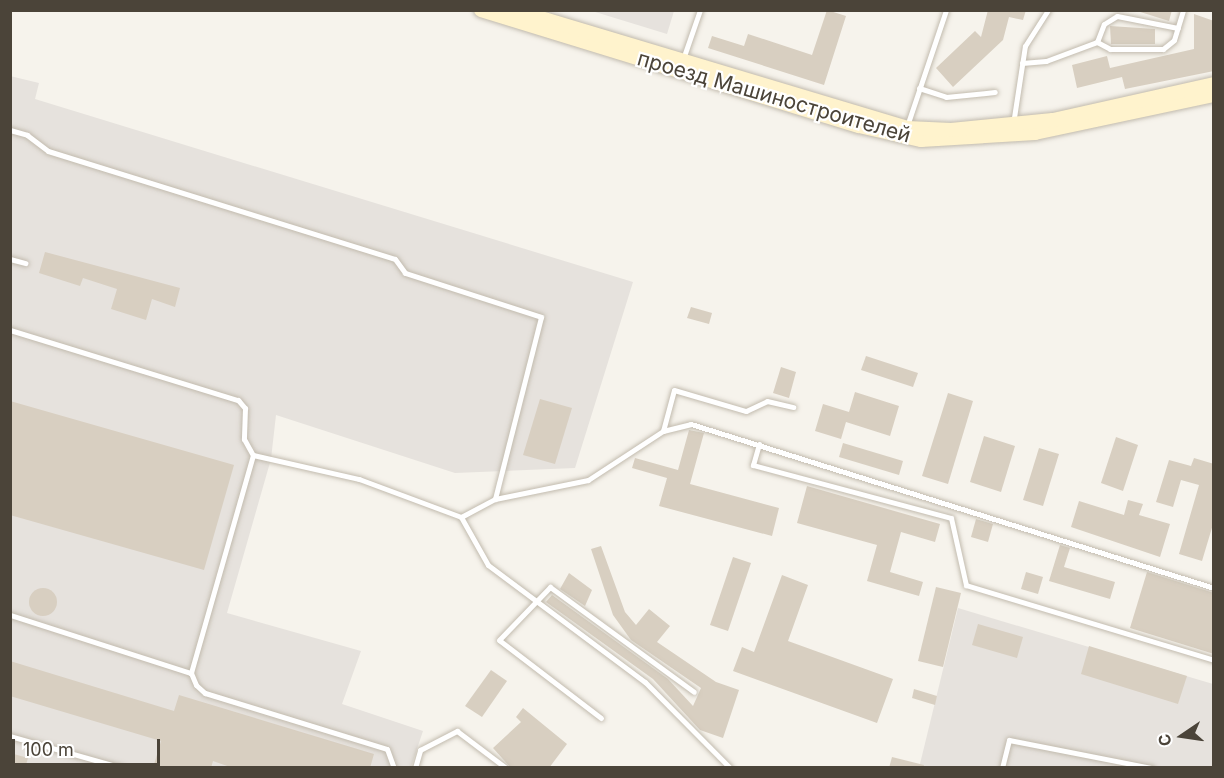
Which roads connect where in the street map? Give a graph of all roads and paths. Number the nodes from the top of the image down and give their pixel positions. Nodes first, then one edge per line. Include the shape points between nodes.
1 (481, 10) edge
2 (514, 10) edge
3 (700, 10) edge
4 (946, 10) edge
5 (1048, 10) edge
6 (1183, 10) edge
7 (1178, 28) junction
8 (1097, 42) junction
9 (1022, 63) junction
10 (681, 65) junction
11 (1214, 84) edge
12 (919, 88) junction
13 (995, 92) dead end
14 (1214, 95) edge
15 (1013, 125) junction
16 (907, 128) junction
17 (10, 130) edge
18 (10, 259) edge
19 (25, 263) dead end
20 (10, 330) edge
21 (793, 407) dead end
22 (663, 431) junction
23 (759, 444) junction
24 (253, 455) junction
25 (495, 499) junction
26 (461, 517) junction
27 (1214, 588) edge
28 (534, 602) junction
29 (10, 615) edge
30 (1214, 660) edge
31 (191, 673) junction
32 (694, 692) dead end
33 (601, 718) dead end
34 (10, 736) edge
35 (123, 768) edge
36 (394, 768) edge
37 (415, 768) edge
38 (506, 768) edge
39 (730, 768) edge
40 (1002, 768) edge
41 (1152, 768) edge

1 - 10 main road, проезд Машиностроителей
2 - 10 main road
3 - 10 lane
4 - 12 lane
5 - 9 lane via 1025,46
6 - 7 lane
7 - 8 lane via 1171,45 1154,51 1110,49
7 - 8 lane via 1117,16 1104,24
8 - 9 lane via 1046,61
9 - 15 lane
10 - 14 main road, проезд Машиностроителей via 859,126 921,140 1035,133
10 - 16 main road, проезд Машиностроителей
11 - 15 main road, проезд Машиностроителей
12 - 13 lane via 946,97
12 - 16 lane
15 - 16 main road, проезд Машиностроителей
17 - 25 lane via 27,135 48,151 395,259 405,273 541,317
18 - 19 lane
20 - 24 lane via 238,400 245,408 244,439
21 - 22 lane via 767,401 746,411 674,390
22 - 23 lane via 691,424
22 - 25 lane via 588,480
23 - 27 lane
23 - 30 lane via 753,465 951,518 966,585
24 - 26 lane via 359,479
24 - 31 lane
25 - 26 lane
26 - 28 lane via 488,565
28 - 32 lane via 550,586
28 - 33 lane via 499,640
28 - 39 lane via 645,682
29 - 31 lane
31 - 36 lane via 205,693 387,749
34 - 35 lane
37 - 38 lane via 420,750 457,730
40 - 41 lane via 1009,740

